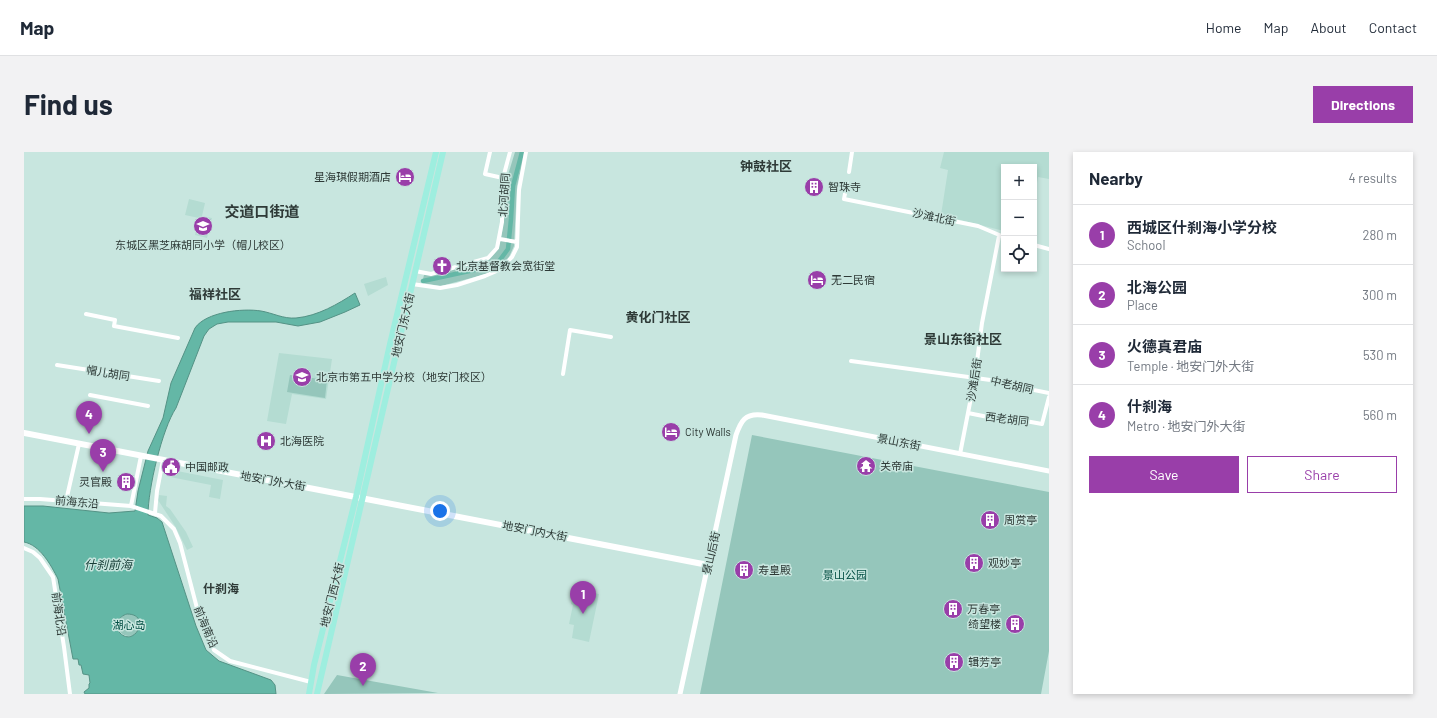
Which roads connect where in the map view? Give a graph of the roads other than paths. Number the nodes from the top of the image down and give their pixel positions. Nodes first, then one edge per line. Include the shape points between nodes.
1 (436, 152) edge
2 (443, 152) edge
3 (490, 152) edge
4 (510, 152) edge
5 (526, 152) edge
6 (852, 152) edge
7 (849, 172) dead end
8 (503, 178) junction
9 (847, 183) dead end
10 (999, 236) joint
11 (500, 239) junction
12 (517, 242) junction
13 (1037, 246) edge
14 (1049, 249) edge
15 (415, 271) junction
16 (412, 284) junction
17 (86, 314) dead end
18 (611, 337) dead end
19 (178, 338) dead end
20 (852, 361) dead end
21 (57, 365) dead end
22 (563, 374) dead end
23 (975, 377) junction
24 (159, 381) dead end
25 (1049, 393) edge
26 (90, 395) dead end
27 (1049, 397) edge
28 (148, 406) dead end
29 (968, 413) junction
30 (749, 416) joint
31 (24, 433) edge
32 (79, 444) junction
33 (960, 454) junction
34 (141, 456) junction
35 (163, 460) junction
36 (1049, 471) edge
37 (359, 498) junction
38 (24, 499) edge
39 (66, 501) junction
40 (131, 506) junction
41 (155, 513) junction
42 (24, 548) edge
43 (708, 565) junction
44 (311, 682) junction
45 (70, 694) edge
46 (309, 694) edge
47 (317, 694) edge
48 (680, 694) edge

1 - 37 main road, 地安门东大街 via 390,344
2 - 15 main road, 地安门东大街
3 - 8 street via 485,174
4 - 8 street, 北河胡同
5 - 12 street via 519,190
6 - 7 street
8 - 11 street, 北河胡同
9 - 10 street, 沙滩北街 via 844,199 978,226
10 - 23 street, 沙滩后街
11 - 12 street
11 - 15 street via 497,248 488,258 431,274
12 - 16 street via 512,257 499,270 485,276 440,288
13 - 14 street
15 - 16 main road, 地安门东大街
16 - 37 main road, 地安门东大街
17 - 19 street via 115,320 114,326
18 - 22 street via 570,330
20 - 23 street, 中老胡同
21 - 24 street, 帽儿胡同
23 - 25 street, 中老胡同
23 - 29 street, 沙滩后街
26 - 28 street
27 - 29 street, 西老胡同 via 1042,424
29 - 33 street, 沙滩后街
30 - 33 street, 景山东街 via 768,416
30 - 43 street, 景山后街 via 740,424 736,435
31 - 32 main road, 地安门外大街
32 - 34 main road, 地安门外大街
32 - 39 street
33 - 36 street, 景山东街
34 - 35 main road, 地安门外大街
34 - 40 street
35 - 37 main road, 地安门外大街
35 - 41 street
37 - 43 main road, 地安门内大街
37 - 44 main road, 地安门西大街
37 - 47 main road, 地安门西大街
38 - 39 street, 前海东沿
39 - 40 street, 前海东沿
40 - 41 street, 前海东沿
41 - 44 street, 前海南沿 via 174,529 198,612 214,650 230,661
42 - 45 street, 前海北沿 via 40,558 53,577
43 - 48 street, 景山后街
44 - 46 main road, 地安门西大街

